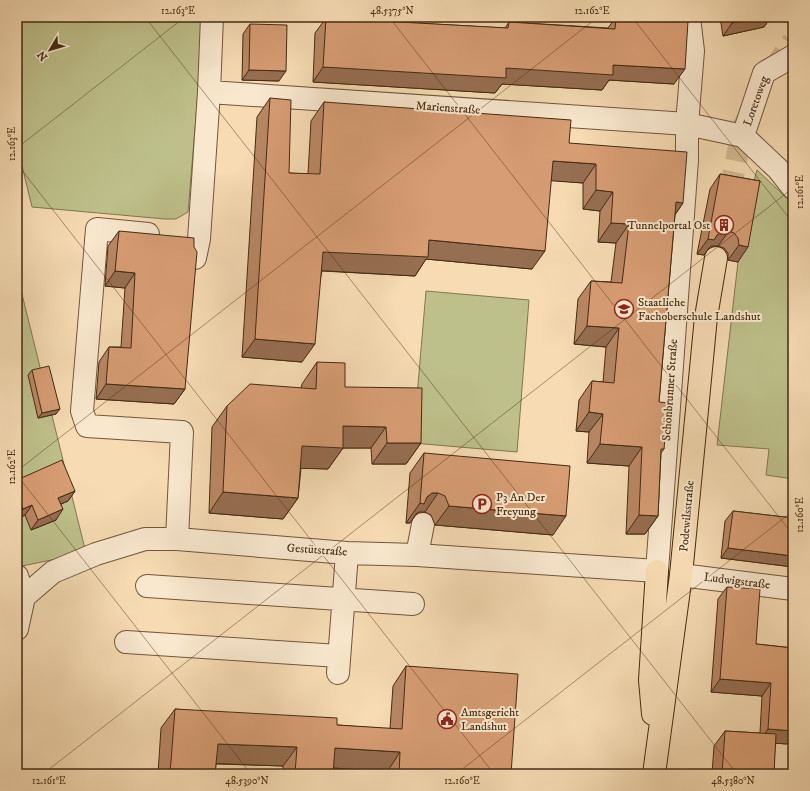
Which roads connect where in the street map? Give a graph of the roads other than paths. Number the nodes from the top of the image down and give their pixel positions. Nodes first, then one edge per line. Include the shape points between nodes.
1 (212, 17) edge
2 (689, 17) edge
3 (793, 56) edge
4 (209, 92) junction
5 (687, 124) junction
6 (743, 136) junction
7 (793, 188) edge
8 (716, 258) tunnel mouth
9 (423, 524) edge
10 (176, 539) junction
11 (347, 553) junction
12 (417, 555) junction
13 (657, 571) junction
14 (681, 575) junction
15 (17, 576) edge
16 (147, 586) dead end
17 (793, 589) edge
18 (24, 597) junction
19 (344, 600) junction
20 (412, 604) dead end
21 (17, 629) edge
22 (126, 642) dead end
23 (656, 749) junction
24 (654, 774) edge

1 - 4 street
2 - 5 street, Schönbrunner Straße via 693,51
3 - 6 street, Loretoweg via 764,73
4 - 5 street, Marienstraße
4 - 10 street via 197,248 171,236 97,229 82,411 87,426 182,432
5 - 6 street, Marienstraße
5 - 13 street, Schönbrunner Straße via 687,160
6 - 7 street via 778,169
8 - 14 main road, Podewilsstraße via 706,317
9 - 12 street
10 - 11 street, Gestütstraße
10 - 18 street, Gestütstraße via 145,539 96,554 53,572
11 - 12 street, Gestütstraße
11 - 19 street
12 - 13 street, Gestütstraße
13 - 23 main road via 650,680
14 - 17 street, Ludwigstraße
14 - 23 main road, Podewilsstraße
15 - 18 street
16 - 19 street
18 - 21 street
19 - 20 street
19 - 22 street via 339,664
23 - 24 main road, Podewilsstraße

